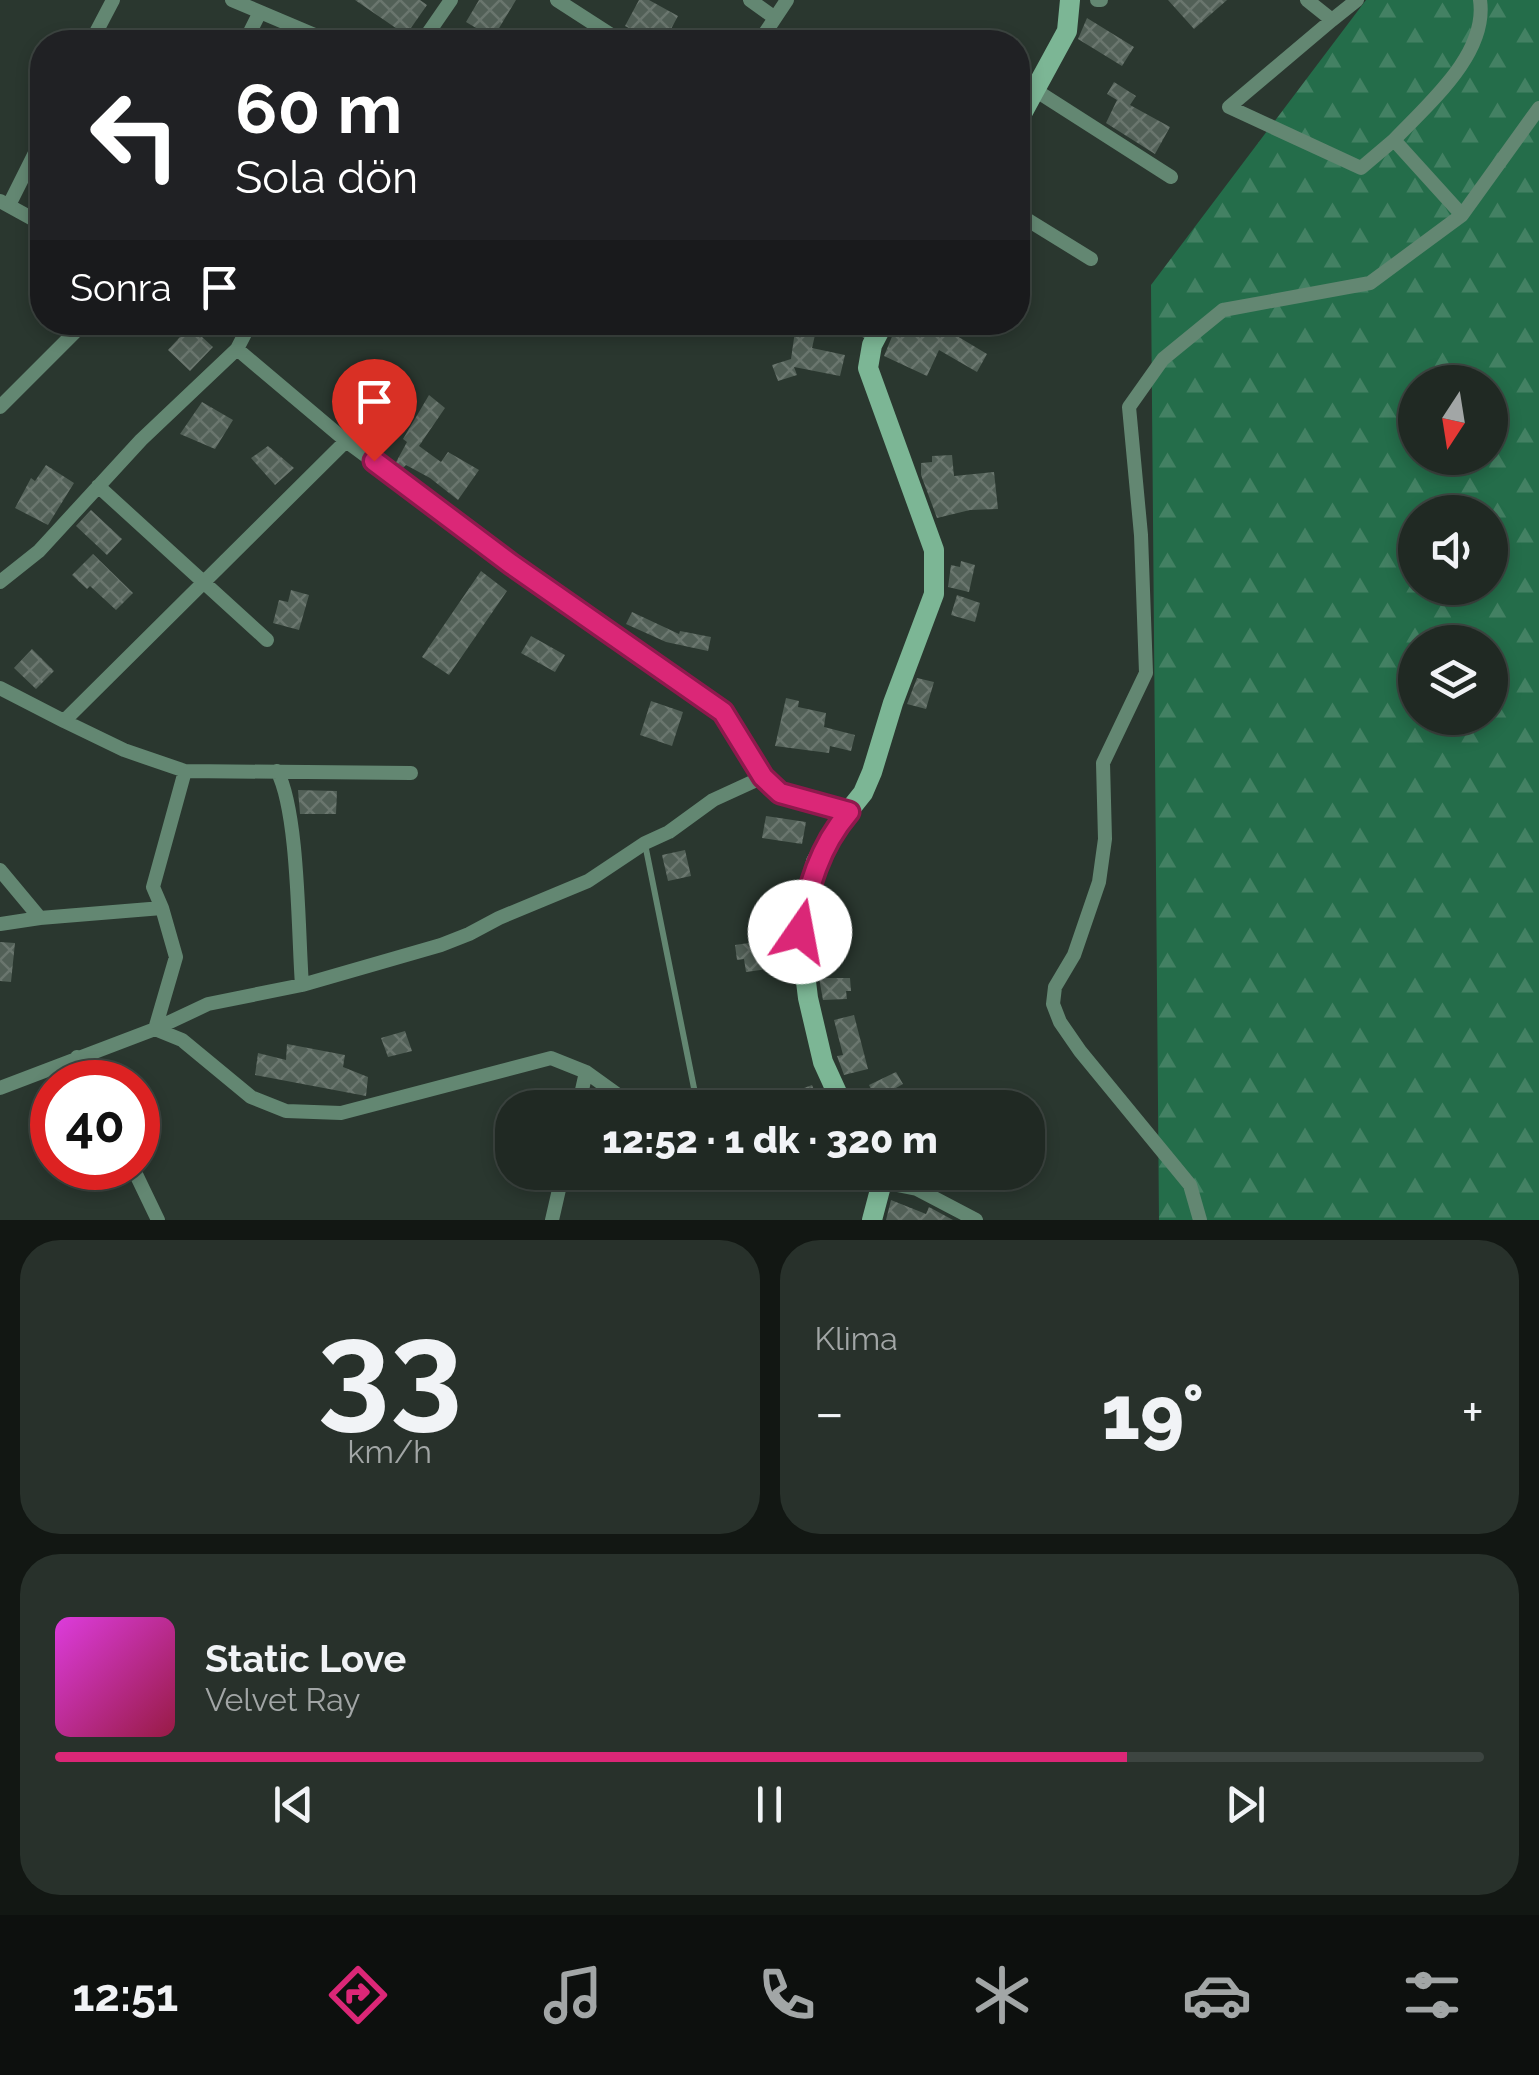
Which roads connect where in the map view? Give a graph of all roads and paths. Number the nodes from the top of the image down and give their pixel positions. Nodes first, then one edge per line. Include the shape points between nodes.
1 (113, 0) edge
2 (232, 0) edge
3 (276, 0) edge
4 (451, 0) edge
5 (557, 0) edge
6 (750, 0) edge
7 (787, 0) edge
8 (1070, 0) edge
9 (1307, 0) edge
10 (1358, 0) edge
11 (1480, 0) edge
12 (262, 13) junction
13 (775, 18) junction
14 (1332, 20) junction
15 (97, 30) edge
16 (252, 30) edge
17 (303, 30) edge
18 (430, 30) edge
19 (603, 30) edge
20 (766, 30) edge
21 (1035, 90) junction
22 (1030, 99) edge
23 (1539, 108) edge
24 (1394, 140) junction
25 (30, 159) edge
26 (1171, 177) dead end
27 (4, 203) edge
28 (1462, 215) junction
29 (30, 217) edge
30 (1030, 221) edge
31 (1091, 258) dead end
32 (72, 335) edge
33 (244, 335) edge
34 (878, 335) edge
35 (237, 349) junction
36 (0, 407) edge
37 (346, 441) junction
38 (98, 486) junction
39 (0, 582) edge
40 (204, 583) junction
41 (267, 640) dead end
42 (0, 688) edge
43 (64, 721) junction
44 (185, 770) junction
45 (277, 772) junction
46 (411, 773) dead end
47 (763, 777) junction
48 (849, 812) junction
49 (645, 843) junction
50 (0, 870) edge
51 (162, 908) junction
52 (40, 918) junction
53 (0, 924) edge
54 (302, 985) junction
55 (155, 1029) junction
56 (77, 1057) junction
57 (79, 1060) edge
58 (586, 1072) junction
59 (0, 1088) edge
60 (582, 1090) edge
61 (611, 1090) edge
62 (694, 1090) edge
63 (837, 1090) edge
64 (144, 1190) edge
65 (559, 1190) edge
66 (878, 1190) edge
67 (920, 1190) edge
68 (158, 1220) edge
69 (552, 1220) edge
70 (872, 1220) edge
71 (976, 1220) edge
72 (1200, 1220) edge

1 - 15 street
2 - 12 street
3 - 12 street
4 - 18 street
5 - 19 street
6 - 13 street
7 - 13 street
8 - 21 street via 1067,31
9 - 14 street
10 - 14 street
11 - 24 street via 1482,13 1463,67
12 - 16 street
12 - 17 street
13 - 20 street
14 - 24 street via 1229,106 1362,168
21 - 22 street
21 - 26 street
23 - 28 street
24 - 28 street
25 - 27 street
27 - 29 street
28 - 72 street via 1370,282 1223,310 1163,359 1129,407 1146,673 1102,763 1101,871 1053,1004 1080,1051 1190,1186
30 - 31 street
32 - 36 street
33 - 35 street
34 - 48 street via 867,360 869,376 934,550 934,594 872,772
35 - 37 street
35 - 38 street
37 - 40 street
37 - 47 street via 723,712
38 - 39 street
38 - 40 street
40 - 41 street
40 - 43 street
42 - 43 street
43 - 44 street
44 - 45 street
44 - 51 street via 153,887
45 - 46 street
45 - 54 street via 292,846
47 - 48 street via 780,793
47 - 49 street
48 - 63 street via 816,862 800,932 819,1046
49 - 54 street via 588,881 469,934
49 - 62 lane
50 - 52 street
51 - 52 street
51 - 55 street via 176,957
52 - 53 street
54 - 55 street via 208,1004
55 - 56 street
55 - 58 street via 182,1040 251,1097 286,1112 341,1113 551,1058
56 - 57 street
56 - 59 street
58 - 60 street
58 - 61 street
64 - 68 street
65 - 69 street
66 - 70 street
67 - 71 street

